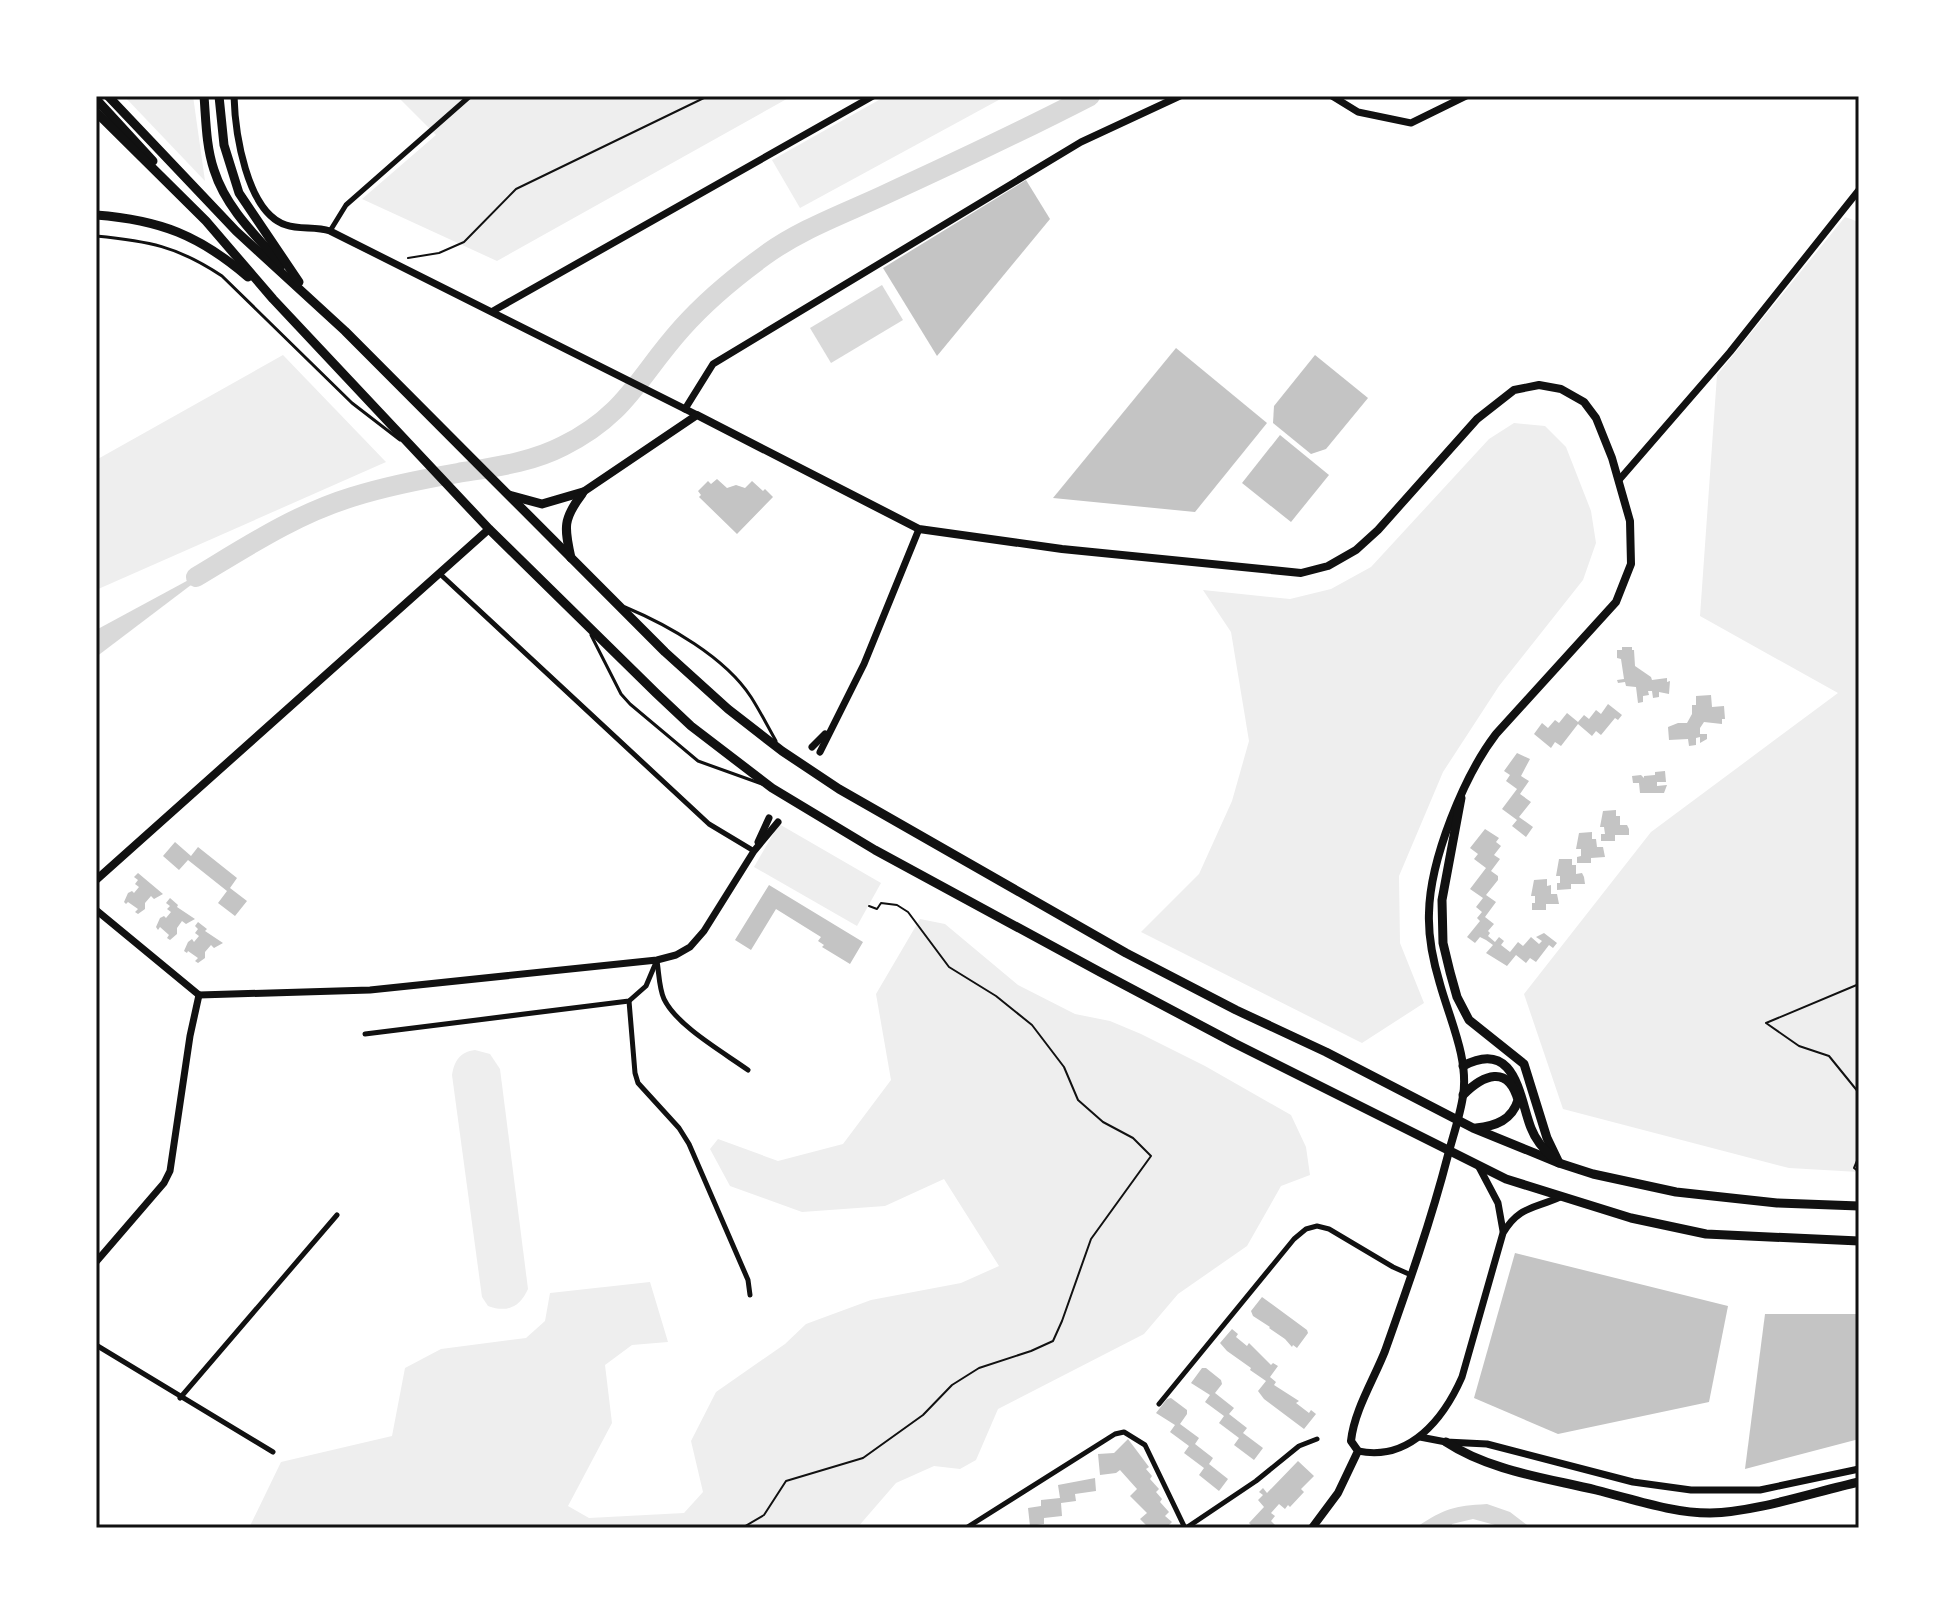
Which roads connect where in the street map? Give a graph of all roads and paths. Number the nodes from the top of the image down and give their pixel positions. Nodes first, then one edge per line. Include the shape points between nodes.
1 (108, 96) edge
2 (204, 96) edge
3 (219, 96) edge
4 (234, 96) edge
5 (470, 96) edge
6 (708, 96) edge
7 (873, 96) edge
8 (1180, 96) edge
9 (1332, 96) edge
10 (1466, 96) edge
11 (96, 99) edge
12 (96, 112) edge
13 (1859, 190) edge
14 (96, 215) edge
15 (206, 221) junction
16 (330, 231) junction
17 (96, 236) edge
18 (391, 261) junction
19 (308, 295) junction
20 (273, 299) junction
21 (493, 311) junction
22 (685, 409) junction
23 (697, 415) junction
24 (418, 455) junction
25 (1619, 480) junction
26 (583, 492) junction
27 (507, 495) junction
28 (489, 529) junction
29 (919, 529) junction
30 (572, 561) junction
31 (439, 573) junction
32 (615, 602) junction
33 (586, 625) junction
34 (830, 730) junction
35 (812, 747) dead end
36 (782, 751) junction
37 (820, 752) dead end
38 (772, 788) junction
39 (1461, 798) junction
40 (769, 818) dead end
41 (778, 822) dead end
42 (754, 851) junction
43 (96, 880) edge
44 (869, 906) dead end
45 (96, 910) edge
46 (657, 960) junction
47 (1859, 984) edge
48 (199, 995) junction
49 (629, 1001) junction
50 (365, 1034) dead end
51 (1463, 1066) junction
52 (748, 1070) dead end
53 (1859, 1093) edge
54 (1463, 1095) junction
55 (1473, 1128) junction
56 (1859, 1156) edge
57 (1559, 1163) junction
58 (1479, 1167) junction
59 (1859, 1172) edge
60 (1560, 1197) junction
61 (1859, 1206) edge
62 (337, 1215) dead end
63 (1503, 1233) junction
64 (1859, 1241) edge
65 (96, 1262) edge
66 (1411, 1275) junction
67 (750, 1295) dead end
68 (96, 1345) edge
69 (180, 1398) junction
70 (1159, 1404) dead end
71 (1420, 1437) junction
72 (1317, 1439) dead end
73 (1446, 1442) junction
74 (1358, 1451) junction
75 (273, 1452) dead end
76 (1859, 1469) edge
77 (1859, 1482) edge
78 (742, 1528) edge
79 (966, 1528) edge
80 (1186, 1528) edge
81 (1312, 1528) edge

1 - 19 highway via 236,231
2 - 19 highway via 208,146 222,189 241,219
3 - 19 highway via 224,145 239,193
4 - 16 street via 241,158 266,209 287,226
5 - 16 street via 346,205
6 - 18 path via 516,189 464,242 439,253
7 - 21 street
8 - 22 street via 1081,142 713,364
9 - 10 street via 1358,112 1411,123
11 - 15 highway
12 - 15 highway
13 - 25 street
14 - 20 highway via 181,231
15 - 20 highway
16 - 18 street
17 - 24 lane via 164,245 204,264 237,289 352,403
18 - 21 street
19 - 27 highway
20 - 24 highway
21 - 22 street
22 - 23 street
23 - 26 main road
23 - 29 main road
24 - 28 highway
25 - 29 main road via 1606,439 1584,402 1561,389 1539,385 1514,390 1477,419 1356,550 1301,573
25 - 39 main road via 1632,541 1631,564 1616,602 1496,734 1470,773
26 - 27 highway via 542,504
26 - 30 highway via 566,518
27 - 30 highway
28 - 31 main road
28 - 33 highway
29 - 34 street
30 - 32 highway
31 - 42 street via 709,824
31 - 43 main road
32 - 36 highway via 717,700
32 - 36 lane via 695,643 750,695
33 - 38 highway via 691,726
33 - 38 lane via 630,704 698,761
34 - 35 street
34 - 37 street
36 - 55 highway via 893,821 1126,953
38 - 58 highway via 1113,979
39 - 51 main road via 1438,859 1429,910 1434,963
39 - 57 highway via 1442,900 1450,972 1469,1020 1524,1064
40 - 42 street
41 - 42 street
42 - 46 street via 690,947
44 - 78 path via 897,905 908,912 949,967 1032,1025 1064,1067 1078,1100 1151,1156 1091,1239 1053,1341 979,1368 863,1458 786,1481 764,1515
45 - 48 street
46 - 48 street via 370,990
46 - 49 street via 646,986
46 - 52 street via 669,1007
47 - 53 path via 1766,1023 1799,1046 1829,1056
48 - 65 street via 170,1171
49 - 50 street
49 - 67 street via 638,1083 689,1144
51 - 54 main road
51 - 57 highway via 1491,1060 1508,1069 1519,1085 1537,1141
54 - 55 highway via 1480,1080 1502,1077 1518,1100 1511,1115
54 - 66 main road
55 - 57 highway
56 - 59 path via 1854,1168
57 - 61 highway via 1719,1199
58 - 60 highway
58 - 63 street via 1498,1203
60 - 63 street via 1520,1211
60 - 64 highway via 1706,1234
62 - 69 street
63 - 71 street via 1462,1377 1445,1410
66 - 70 street via 1329,1229 1306,1229
66 - 74 main road via 1355,1423 1351,1441
68 - 69 street
69 - 75 street
71 - 73 street
71 - 74 street via 1380,1452
72 - 80 street via 1299,1446
73 - 76 street via 1487,1444 1633,1482 1691,1490 1760,1490
73 - 77 highway via 1489,1463 1709,1513
74 - 81 main road via 1346,1480
79 - 80 street via 1124,1432 1145,1445

